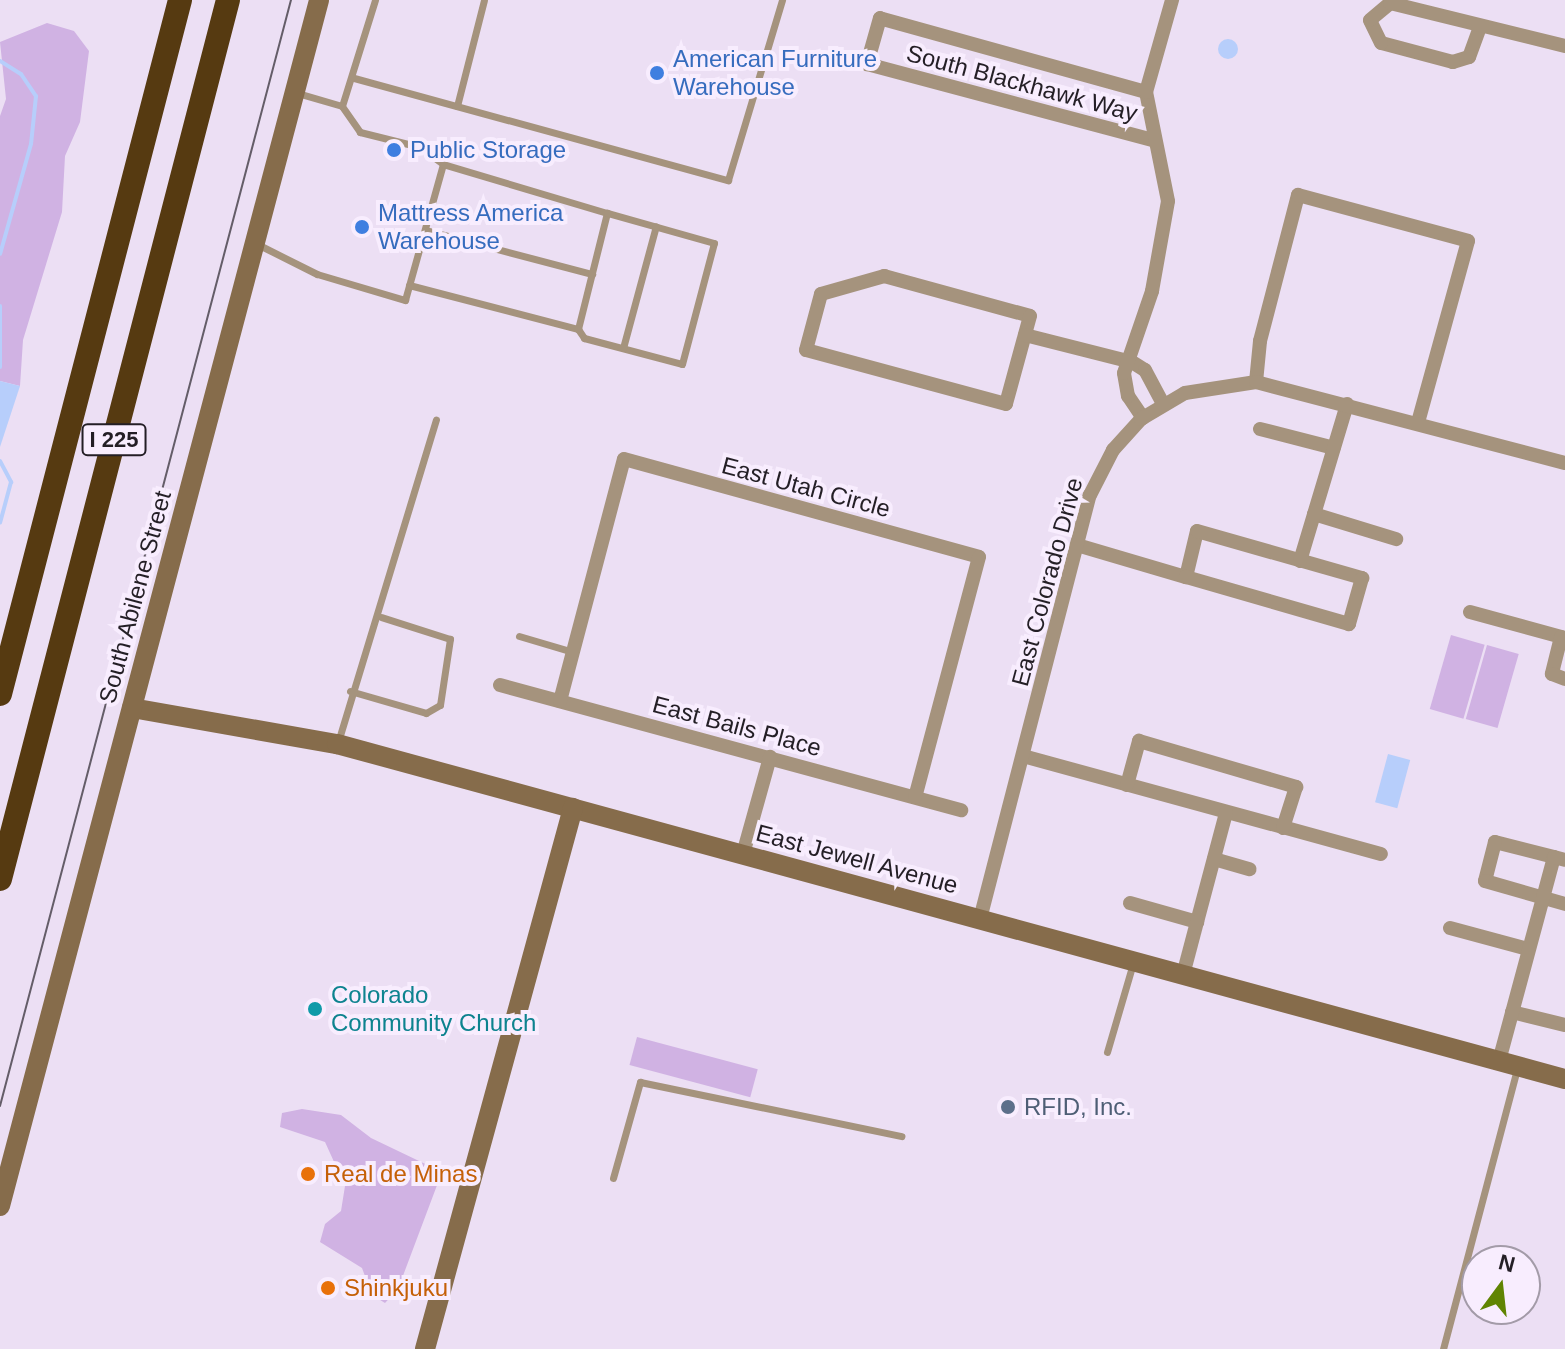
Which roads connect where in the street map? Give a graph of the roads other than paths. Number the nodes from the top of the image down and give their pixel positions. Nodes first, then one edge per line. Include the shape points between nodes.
1 (180, 0) edge
2 (228, 0) edge
3 (319, 0) edge
4 (375, 0) edge
5 (484, 0) edge
6 (782, 0) edge
7 (1172, 0) edge
8 (1439, 7) edge
9 (1480, 27) junction
10 (1565, 46) edge
11 (354, 78) junction
12 (1146, 92) junction
13 (295, 93) junction
14 (342, 106) junction
15 (457, 106) junction
16 (1153, 140) junction
17 (443, 164) junction
18 (607, 213) junction
19 (656, 226) junction
20 (425, 230) junction
21 (255, 243) junction
22 (592, 274) junction
23 (409, 285) junction
24 (578, 329) junction
25 (1025, 335) junction
26 (623, 348) junction
27 (1132, 362) junction
28 (1256, 382) junction
29 (1163, 404) junction
30 (1347, 404) junction
31 (1143, 418) junction
32 (436, 420) dead end
33 (1418, 423) junction
34 (1260, 429) dead end
35 (1334, 448) junction
36 (1565, 463) edge
37 (1314, 514) junction
38 (1396, 539) dead end
39 (1077, 545) junction
40 (1300, 561) junction
41 (1186, 577) junction
42 (1470, 612) dead end
43 (381, 617) junction
44 (519, 636) dead end
45 (1563, 638) edge
46 (573, 652) junction
47 (1565, 679) edge
48 (500, 685) dead end
49 (350, 691) junction
50 (0, 694) edge
51 (560, 701) junction
52 (132, 708) junction
53 (337, 744) junction
54 (1023, 756) junction
55 (770, 757) junction
56 (1127, 785) junction
57 (915, 797) junction
58 (573, 808) junction
59 (961, 810) dead end
60 (1226, 813) junction
61 (1283, 828) junction
62 (743, 854) junction
63 (1381, 854) dead end
64 (1214, 859) junction
65 (1559, 859) edge
66 (1250, 869) dead end
67 (0, 879) edge
68 (1542, 898) junction
69 (1130, 903) dead end
70 (1565, 904) edge
71 (980, 919) junction
72 (1197, 922) junction
73 (1450, 928) dead end
74 (1528, 949) junction
75 (1133, 961) junction
76 (1183, 975) junction
77 (1512, 1012) junction
78 (1565, 1025) edge
79 (1107, 1052) dead end
80 (1508, 1064) junction
81 (1565, 1079) edge
82 (901, 1136) dead end
83 (613, 1178) dead end
84 (0, 1206) edge
85 (425, 1349) edge
86 (1443, 1349) edge

1 - 50 highway, I 225
2 - 67 highway, I 225
3 - 13 street, South Abilene Street
4 - 11 lane
5 - 15 lane
6 - 15 lane via 733,179
7 - 12 street, South Blackhawk Way
8 - 9 street
8 - 9 street via 1390,3 1373,13 1370,28 1381,43 1453,62 1469,57
9 - 10 street
11 - 14 lane
11 - 15 lane
12 - 16 street, South Blackhawk Way
12 - 16 street, South Blackhawk Way via 880,18 867,64
13 - 14 lane
13 - 21 street, South Abilene Street
14 - 17 lane via 360,132 420,147
16 - 27 street, South Blackhawk Way via 1168,201
17 - 18 lane
17 - 20 lane
18 - 19 lane
18 - 22 lane
19 - 26 lane
19 - 26 lane via 714,243 682,364
20 - 22 lane
20 - 23 lane
21 - 23 lane via 317,274 405,300
21 - 52 street, South Abilene Street
22 - 24 lane
23 - 24 lane
24 - 26 lane via 584,338
25 - 25 street via 1030,316 884,276 821,294 806,350 1006,404
25 - 27 street
27 - 29 street via 1145,370
27 - 31 street, South Blackhawk Way via 1124,373 1128,396
28 - 29 street, East Colorado Drive via 1210,386
28 - 30 street, East Colorado Drive
28 - 33 street via 1260,341 1298,195 1468,241
29 - 31 street, East Colorado Drive
30 - 33 street, East Colorado Drive
30 - 35 street
31 - 39 street, East Colorado Drive via 1100,471
32 - 43 lane
33 - 36 street, East Colorado Drive
34 - 35 street
35 - 37 street
37 - 38 street
37 - 40 street
39 - 41 street
39 - 54 street, East Colorado Drive
40 - 41 street via 1197,531
40 - 41 street via 1362,578 1349,624
42 - 45 street
43 - 49 lane via 369,624
43 - 49 lane via 450,639 440,705 426,713
44 - 46 lane
45 - 47 street via 1552,674
46 - 51 street, East Utah Circle
46 - 57 street, East Utah Circle via 624,459 979,557
48 - 51 street, East Bails Place
49 - 53 lane
51 - 55 street, East Bails Place
52 - 53 street, East Jewell Avenue
52 - 84 street, South Abilene Street
53 - 58 street, East Jewell Avenue
54 - 56 street
54 - 71 street, East Colorado Drive
55 - 57 street, East Bails Place
55 - 62 street
56 - 60 street
56 - 61 street via 1139,741 1296,787
57 - 59 street, East Bails Place
58 - 62 street, East Jewell Avenue
58 - 85 street
60 - 61 street
60 - 64 street
61 - 63 street
62 - 71 street, East Jewell Avenue
64 - 66 street
64 - 72 street
65 - 68 street
65 - 68 street via 1495,842 1485,881
68 - 70 street
68 - 74 street
69 - 72 street
71 - 75 street, East Jewell Avenue
72 - 76 street
73 - 74 street
74 - 77 street
75 - 76 street, East Jewell Avenue
75 - 79 lane
76 - 80 street, East Jewell Avenue
77 - 78 street
77 - 80 street
80 - 81 street, East Jewell Avenue
80 - 86 lane
82 - 83 lane via 640,1082

